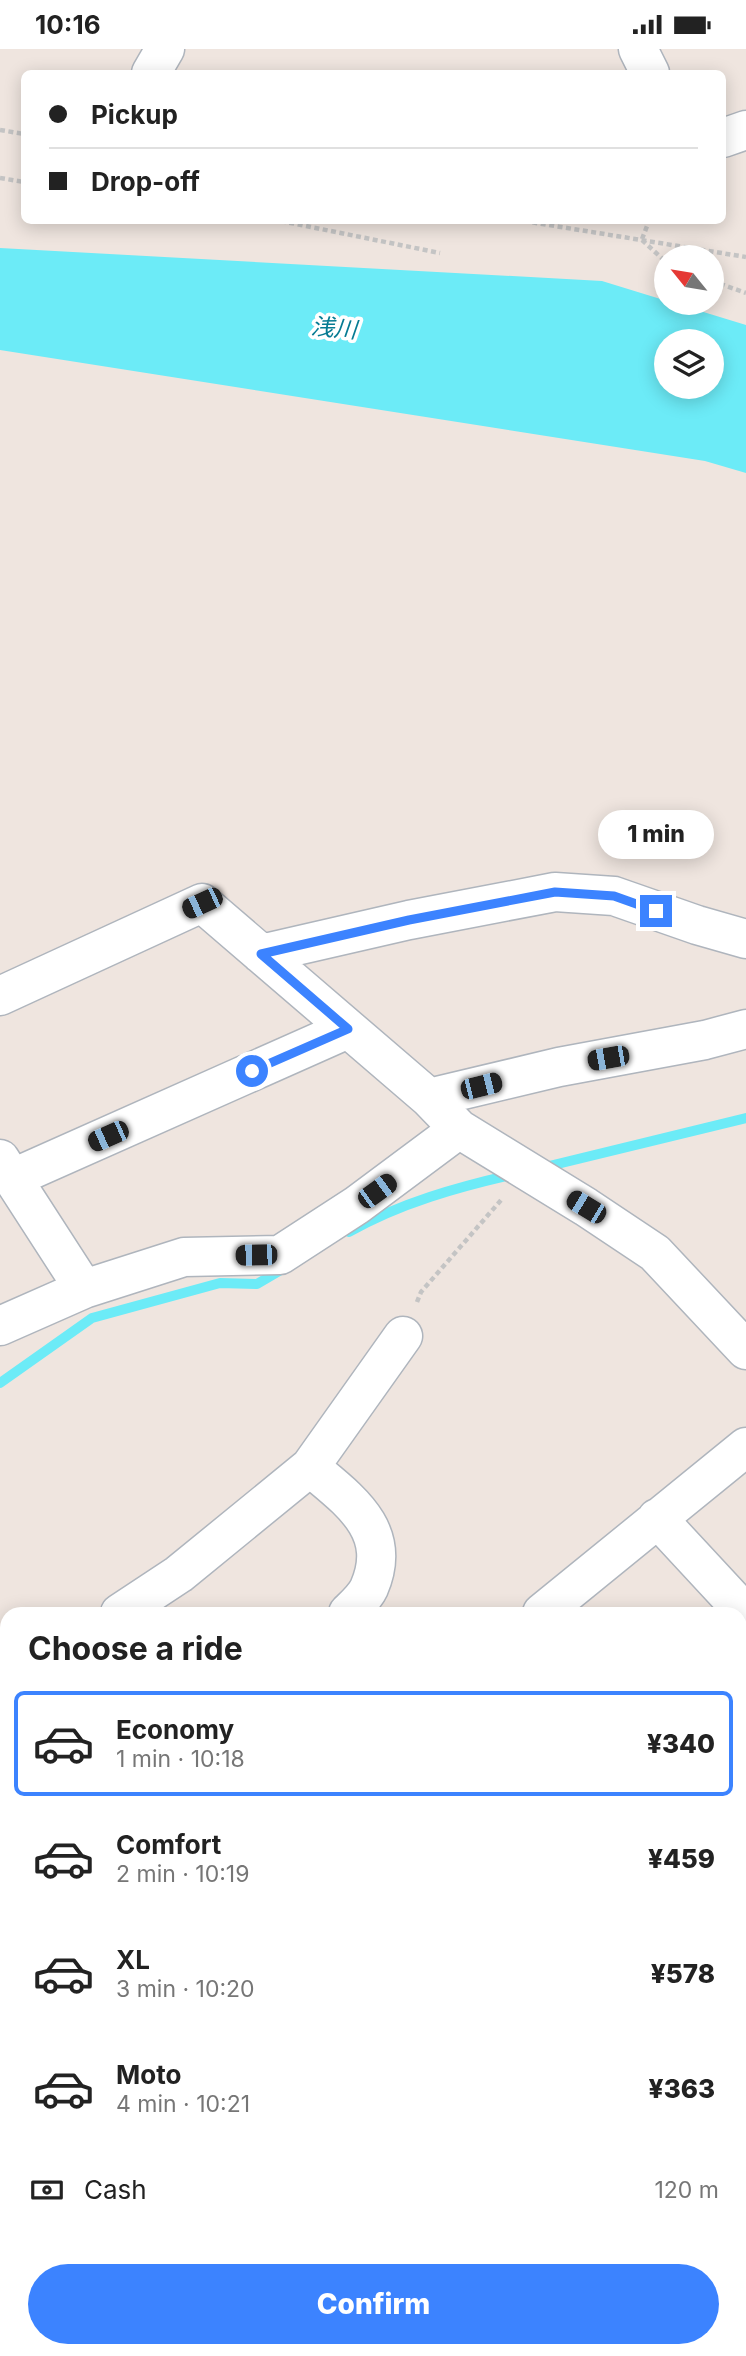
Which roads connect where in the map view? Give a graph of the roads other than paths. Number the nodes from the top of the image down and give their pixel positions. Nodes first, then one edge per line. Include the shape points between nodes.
1 (165, 49) edge
2 (638, 49) edge
3 (152, 70) edge
4 (648, 70) edge
5 (746, 130) edge
6 (726, 137) edge
7 (746, 939) edge
8 (261, 954) junction
9 (0, 996) edge
10 (348, 1029) junction
11 (746, 1029) edge
12 (429, 1098) junction
13 (459, 1129) junction
14 (6, 1169) edge
15 (84, 1289) junction
16 (0, 1326) edge
17 (403, 1336) road end
18 (746, 1350) edge
19 (746, 1447) edge
20 (310, 1467) junction
21 (657, 1518) junction
22 (129, 1607) edge
23 (353, 1607) edge
24 (549, 1607) edge
25 (740, 1607) edge

1 - 3 street
2 - 4 street
5 - 6 street
7 - 8 street via 614,896 555,892
8 - 9 street via 202,903
8 - 10 street
10 - 12 street
10 - 14 street
11 - 12 street
12 - 13 street
13 - 15 street via 280,1255 184,1257
13 - 18 street via 654,1253
14 - 15 street
15 - 16 street
17 - 20 street
19 - 21 street
20 - 22 street via 179,1574
20 - 23 street via 365,1517 377,1552 369,1589
21 - 24 street
21 - 25 street

